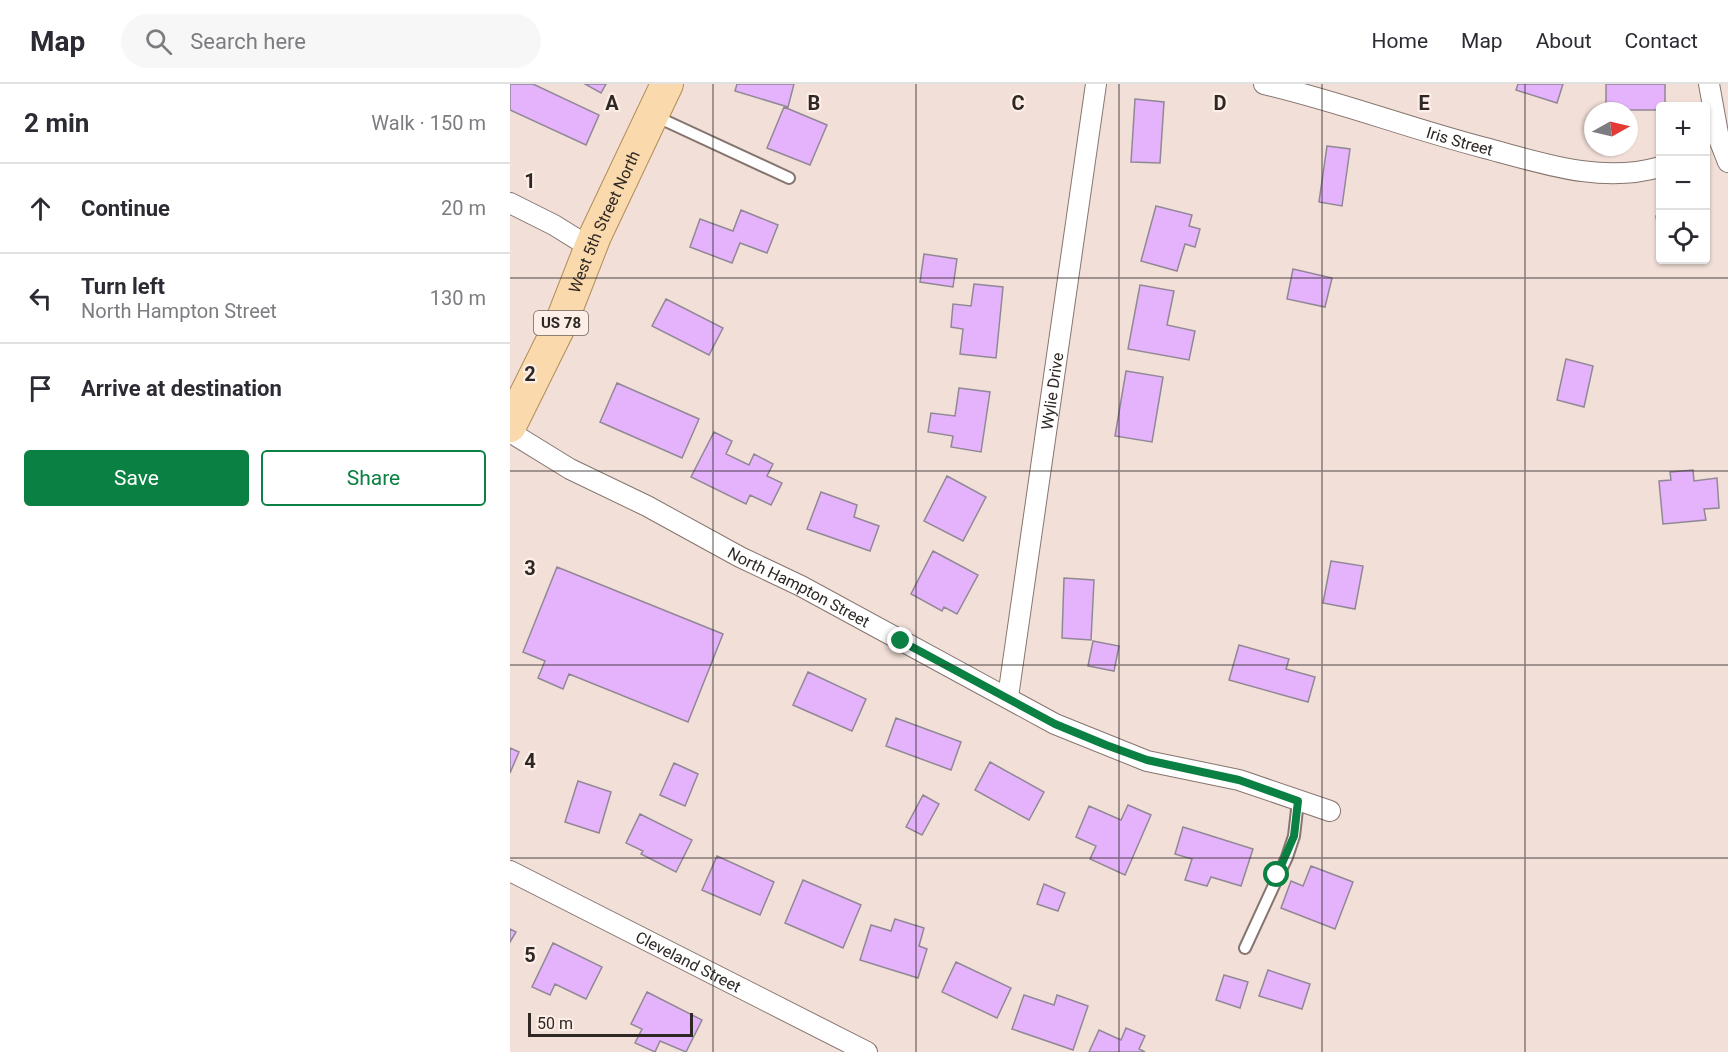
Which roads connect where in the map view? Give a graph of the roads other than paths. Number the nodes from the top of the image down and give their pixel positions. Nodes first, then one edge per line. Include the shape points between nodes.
1 (668, 84) edge
2 (1096, 84) edge
3 (1264, 84) edge
4 (1709, 84) edge
5 (1322, 92) edge
6 (652, 114) junction
7 (1712, 144) edge
8 (1728, 162) edge
9 (1656, 168) edge
10 (789, 178) dead end
11 (510, 203) edge
12 (591, 248) junction
13 (510, 426) edge
14 (510, 432) edge
15 (1008, 697) junction
16 (1298, 801) junction
17 (1330, 811) dead end
18 (510, 871) edge
19 (1245, 948) dead end
20 (867, 1052) edge

1 - 6 main road, West 5th Street North / US 78
2 - 15 street, Wylie Drive
3 - 5 street, Iris Street
4 - 7 street
5 - 9 street, Iris Street via 1461,143 1563,168 1629,173
6 - 10 lane
6 - 12 main road, West 5th Street North / US 78
7 - 8 street
11 - 12 street
12 - 13 main road, West 5th Street North / US 78 via 561,323
14 - 15 street, North Hampton Street via 570,469
15 - 16 street, North Hampton Street via 1055,724 1147,760 1239,780
16 - 17 street, North Hampton Street
16 - 19 lane via 1287,857
18 - 20 street, Cleveland Street

